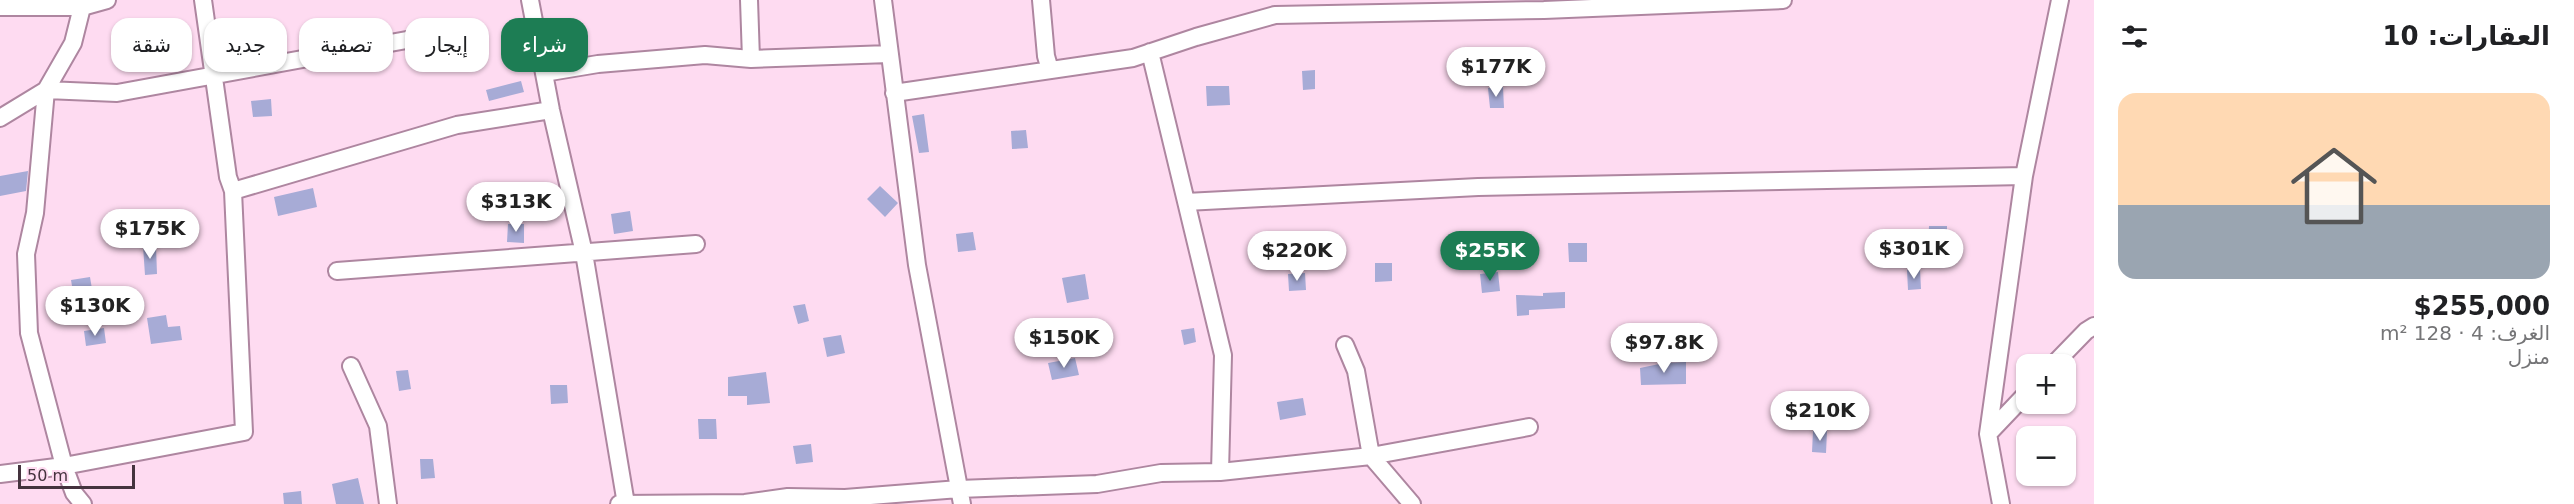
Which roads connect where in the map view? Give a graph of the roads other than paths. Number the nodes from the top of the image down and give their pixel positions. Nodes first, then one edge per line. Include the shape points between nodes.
1 (107, 0) edge
2 (203, 0) edge
3 (530, 0) edge
4 (750, 0) edge
5 (883, 0) edge
6 (1041, 0) edge
7 (1783, 0) edge
8 (2060, 0) edge
9 (1693, 1) edge
10 (82, 4) edge
11 (0, 7) edge
12 (405, 41) edge
13 (1150, 52) junction
14 (889, 54) junction
15 (751, 59) junction
16 (1050, 70) junction
17 (544, 73) junction
18 (214, 77) junction
19 (46, 90) junction
20 (894, 93) junction
21 (551, 110) junction
22 (0, 117) edge
23 (2024, 176) junction
24 (233, 192) junction
25 (1186, 202) junction
26 (696, 244) dead end
27 (584, 253) junction
28 (337, 271) dead end
29 (2094, 326) edge
30 (1345, 345) dead end
31 (2064, 354) edge
32 (351, 366) dead end
33 (2016, 405) edge
34 (1529, 427) dead end
35 (1988, 434) junction
36 (1371, 456) junction
37 (64, 466) junction
38 (1220, 471) junction
39 (0, 474) edge
40 (960, 496) edge
41 (83, 504) edge
42 (388, 504) edge
43 (619, 504) edge
44 (626, 504) edge
45 (745, 504) edge
46 (1412, 504) edge
47 (2001, 504) edge

1 - 10 street
2 - 18 street
3 - 17 street
4 - 15 street
5 - 14 street
6 - 16 street
7 - 9 street
8 - 23 street
9 - 13 street via 1544,10 1275,15
10 - 11 street
10 - 19 street via 73,44
12 - 18 street
13 - 16 street
13 - 25 street
14 - 15 street
14 - 20 street
15 - 17 street via 705,55
16 - 20 street
17 - 21 street
18 - 19 street via 117,93
18 - 24 street
19 - 22 street
19 - 37 street via 35,213 26,254 29,333
20 - 40 street via 917,265
21 - 24 street via 457,125
21 - 27 street
23 - 25 street via 1478,187
23 - 35 street
24 - 37 street via 244,432
25 - 38 street via 1223,356
26 - 27 street
27 - 28 street
27 - 44 street
29 - 31 street
30 - 36 street via 1356,371
32 - 42 street via 378,426
33 - 35 street
34 - 36 street
35 - 47 street
36 - 38 street
36 - 46 street
37 - 39 street
37 - 41 street via 74,493
38 - 40 street via 1161,473 1097,484
40 - 45 street via 788,497
43 - 44 street
44 - 45 street

